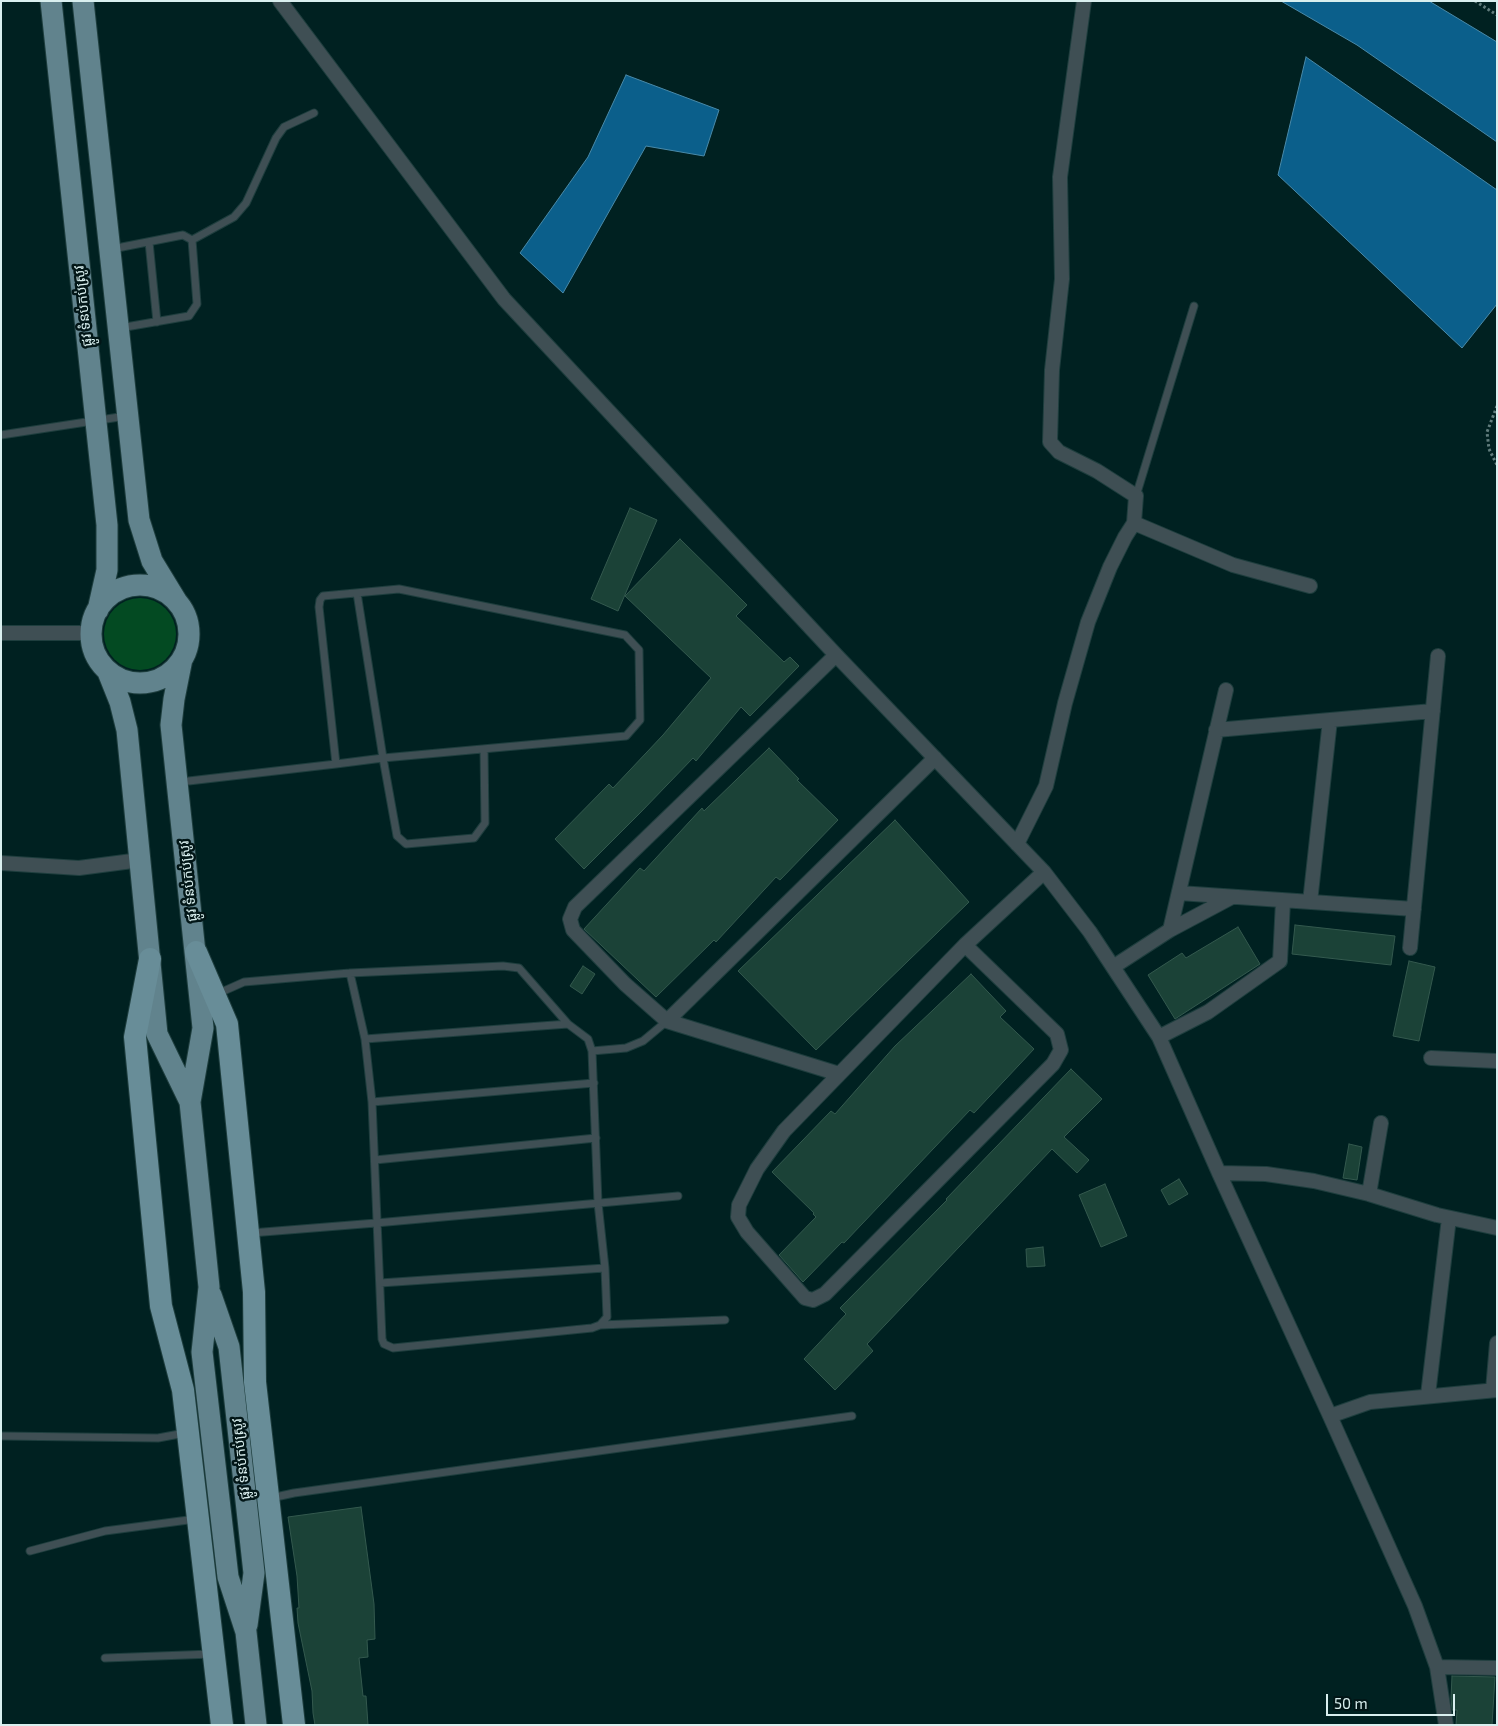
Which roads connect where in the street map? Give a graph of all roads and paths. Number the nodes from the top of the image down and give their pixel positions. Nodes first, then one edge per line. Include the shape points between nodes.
1 (51, 1) edge
2 (83, 1) edge
3 (280, 1) edge
4 (1084, 1) edge
5 (1475, 1) edge
6 (1497, 15) edge
7 (314, 113) dead end
8 (192, 240) junction
9 (149, 242) junction
10 (109, 250) junction
11 (1194, 306) dead end
12 (157, 322) junction
13 (117, 329) junction
14 (1497, 406) edge
15 (127, 416) junction
16 (95, 420) junction
17 (1, 435) edge
18 (1497, 464) edge
19 (1136, 496) junction
20 (1134, 523) junction
21 (1310, 586) dead end
22 (357, 593) junction
23 (177, 602) junction
24 (98, 610) junction
25 (1, 633) edge
26 (91, 633) junction
27 (836, 655) junction
28 (1438, 656) dead end
29 (182, 659) junction
30 (108, 672) junction
31 (1226, 690) dead end
32 (1433, 712) junction
33 (1330, 720) junction
34 (1216, 730) junction
35 (484, 749) junction
36 (382, 758) junction
37 (934, 758) junction
38 (336, 764) junction
39 (177, 782) junction
40 (1016, 844) junction
41 (140, 860) junction
42 (1, 863) edge
43 (1044, 872) junction
44 (1179, 893) junction
45 (1232, 897) junction
46 (1283, 900) junction
47 (1310, 902) junction
48 (1414, 909) junction
49 (1170, 930) junction
50 (965, 945) junction
51 (1410, 948) dead end
52 (196, 952) junction
53 (150, 959) junction
54 (1113, 967) junction
55 (350, 973) junction
56 (214, 995) junction
57 (667, 1021) junction
58 (568, 1024) junction
59 (1159, 1037) junction
60 (365, 1039) junction
61 (592, 1051) junction
62 (1431, 1058) dead end
63 (1497, 1061) edge
64 (839, 1074) junction
65 (594, 1083) junction
66 (190, 1102) junction
67 (372, 1102) junction
68 (1381, 1123) dead end
69 (596, 1138) junction
70 (376, 1160) junction
71 (1219, 1173) junction
72 (1369, 1194) junction
73 (678, 1196) dead end
74 (598, 1203) junction
75 (1449, 1218) junction
76 (376, 1223) junction
77 (1497, 1228) edge
78 (249, 1233) junction
79 (605, 1268) junction
80 (380, 1283) junction
81 (725, 1320) dead end
82 (600, 1325) junction
83 (1497, 1343) edge
84 (1495, 1390) edge
85 (1428, 1395) junction
86 (852, 1416) dead end
87 (1330, 1416) junction
88 (189, 1432) junction
89 (1, 1436) edge
90 (268, 1499) junction
91 (199, 1519) junction
92 (30, 1551) dead end
93 (215, 1654) junction
94 (104, 1658) dead end
95 (1437, 1667) junction
96 (1497, 1668) edge
97 (222, 1725) edge
98 (256, 1725) edge
99 (294, 1725) edge
100 (1446, 1725) edge

1 - 16 main road, ផ្លូវ ទំនប់កប់ស្រូវ
2 - 10 main road
3 - 27 street via 504,299
4 - 19 street via 1060,176 1062,279 1052,370 1050,442 1059,452
5 - 6 path
7 - 8 lane via 284,128 276,138 246,204 234,217
8 - 9 lane via 183,235
8 - 12 lane via 197,304 189,316
9 - 10 lane
9 - 12 lane
10 - 13 main road
11 - 19 lane
12 - 13 lane
13 - 15 main road
14 - 18 path via 1487,432 1489,449
15 - 16 lane
15 - 23 main road via 139,520 152,561
16 - 17 lane
16 - 24 main road, ផ្លូវ ទំនប់កប់ស្រូវ via 107,525 107,570
19 - 20 street
20 - 21 street via 1234,565
20 - 40 street via 1110,567 1088,622 1046,786
22 - 35 lane via 399,589 625,635 639,650 640,720 626,736
22 - 36 lane
22 - 38 lane via 323,596 320,600
23 - 24 main road via 154,586 134,584 112,593
23 - 29 main road via 188,622 189,636
24 - 26 main road
25 - 26 street
26 - 30 main road via 93,651
27 - 37 street
27 - 57 street via 576,907 570,919 573,930 625,984
28 - 32 street
29 - 30 main road via 165,676 154,681 130,682
29 - 39 main road, ផ្លូវ ទំនប់កប់ស្រូវ via 171,725
30 - 41 main road, ផ្លូវ ទំនប់កប់ស្រូវ via 127,730
31 - 34 street
32 - 33 street
32 - 48 street
33 - 34 street
33 - 47 street
34 - 44 street
35 - 36 lane
35 - 36 lane via 485,823 474,838 406,844 397,836
36 - 38 lane
37 - 40 street
37 - 57 street
38 - 39 lane
39 - 52 main road, ផ្លូវ ទំនប់កប់ស្រូវ
40 - 43 street
41 - 42 street via 79,868
41 - 53 main road, ផ្លូវ ទំនប់កប់ស្រូវ
43 - 50 street
43 - 54 street
44 - 45 street
44 - 49 street
45 - 46 street
45 - 49 street
46 - 47 street
46 - 59 street via 1280,961 1208,1012
47 - 48 street
48 - 51 street
49 - 54 street
50 - 64 street
50 - 64 street via 1057,1034 1061,1050 1053,1064 825,1294 813,1300 804,1298 747,1232 738,1217 739,1205 757,1169 784,1131
52 - 56 highway
52 - 66 main road, ផ្លូវ ទំនប់កប់ស្រូវ via 203,1028
53 - 66 main road, ផ្លូវ ទំនប់កប់ស្រូវ via 157,1034
53 - 88 highway via 135,1037 161,1306 184,1390
54 - 59 street
55 - 56 lane via 244,982
55 - 58 lane via 502,966 519,968
55 - 60 lane
56 - 78 highway via 227,1024
57 - 61 lane via 643,1041 626,1048
57 - 64 street
58 - 60 lane
58 - 61 lane via 588,1039
59 - 71 street
60 - 67 lane
61 - 65 lane
62 - 63 street
65 - 67 lane
65 - 69 lane
66 - 98 main road, ផ្លូវ ទំនប់កប់ស្រូវ via 209,1287 228,1348 254,1573 246,1632
67 - 70 lane
68 - 72 street
69 - 70 lane
69 - 74 lane
70 - 76 lane
71 - 72 street via 1266,1174
71 - 87 street
72 - 75 street
73 - 74 lane
74 - 76 lane
74 - 79 lane
75 - 77 street
75 - 85 street
76 - 78 lane
76 - 80 lane
78 - 90 highway via 254,1292 255,1382
79 - 80 lane
79 - 82 lane via 607,1317
80 - 82 lane via 382,1339 384,1344 393,1348
81 - 82 lane
83 - 84 street
84 - 85 street
85 - 87 street via 1370,1402
86 - 90 lane
87 - 95 street via 1415,1606
88 - 89 lane via 158,1438
88 - 91 highway
90 - 99 highway
91 - 92 lane via 105,1531
91 - 93 highway
93 - 94 lane
93 - 97 highway
95 - 96 street
95 - 100 street

